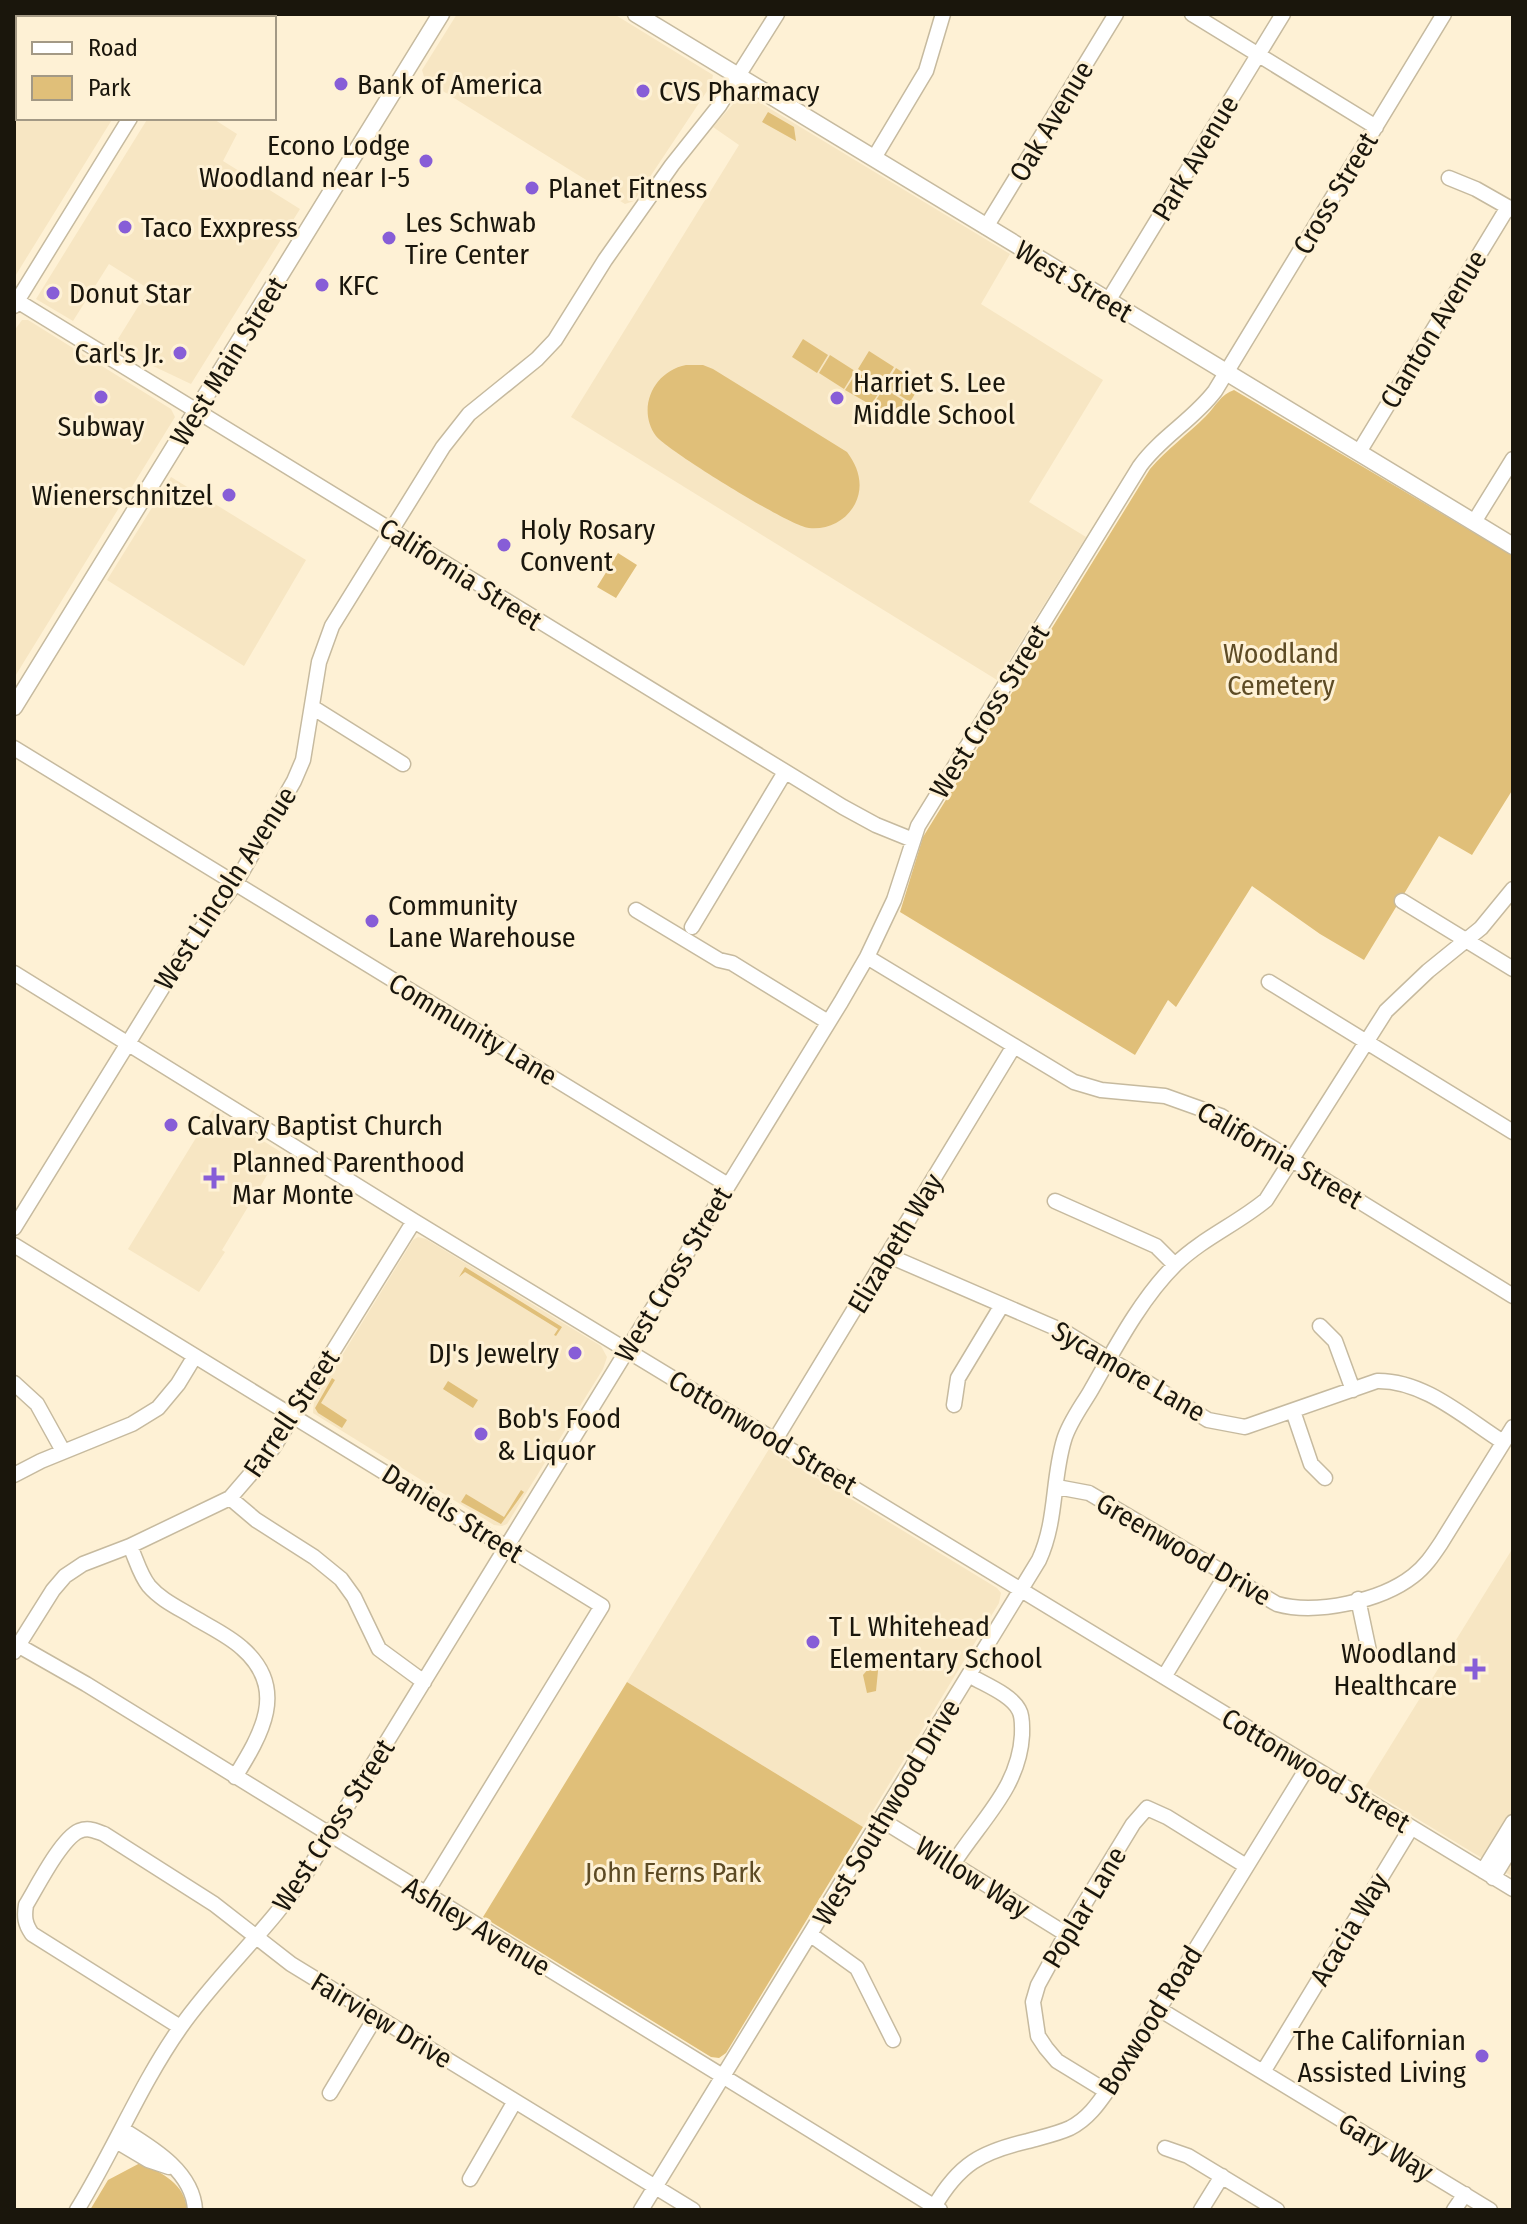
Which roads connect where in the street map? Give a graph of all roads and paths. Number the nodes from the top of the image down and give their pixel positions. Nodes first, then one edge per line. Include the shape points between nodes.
1 (441, 14) edge
2 (636, 14) edge
3 (777, 14) edge
4 (943, 14) edge
5 (1116, 14) edge
6 (1192, 14) edge
7 (1283, 14) edge
8 (1444, 14) edge
9 (1258, 55) junction
10 (739, 76) junction
11 (129, 120) edge
12 (1376, 127) junction
13 (874, 158) junction
14 (1449, 178) dead end
15 (1510, 209) edge
16 (986, 227) junction
17 (1108, 301) junction
18 (15, 302) edge
19 (1226, 372) junction
20 (196, 412) junction
21 (1359, 452) junction
22 (1513, 459) edge
23 (1474, 522) junction
24 (391, 531) junction
25 (1513, 546) edge
26 (14, 707) edge
27 (312, 707) junction
28 (14, 748) edge
29 (403, 764) dead end
30 (785, 772) junction
31 (913, 840) junction
32 (235, 884) junction
33 (1513, 889) edge
34 (1402, 901) dead end
35 (636, 910) dead end
36 (692, 927) dead end
37 (1466, 940) junction
38 (867, 957) junction
39 (1513, 969) edge
40 (14, 973) edge
41 (1269, 982) dead end
42 (828, 1022) junction
43 (1366, 1042) junction
44 (127, 1044) junction
45 (1014, 1046) junction
46 (1513, 1132) edge
47 (1293, 1159) junction
48 (728, 1185) junction
49 (1055, 1201) dead end
50 (414, 1221) junction
51 (14, 1228) edge
52 (14, 1245) edge
53 (887, 1255) junction
54 (1175, 1265) junction
55 (1513, 1296) edge
56 (1002, 1305) junction
57 (1320, 1326) dead end
58 (627, 1350) junction
59 (195, 1356) junction
60 (1109, 1359) junction
61 (14, 1383) edge
62 (1353, 1390) junction
63 (954, 1405) dead end
64 (1293, 1411) junction
65 (293, 1415) junction
66 (1513, 1427) edge
67 (775, 1440) junction
68 (1503, 1442) junction
69 (63, 1451) junction
70 (14, 1475) edge
71 (1325, 1478) dead end
72 (1057, 1487) junction
73 (230, 1498) junction
74 (130, 1546) junction
75 (506, 1546) junction
76 (1226, 1575) junction
77 (1021, 1590) junction
78 (1358, 1599) junction
79 (15, 1647) edge
80 (1369, 1651) dead end
81 (969, 1675) junction
82 (1164, 1677) junction
83 (424, 1682) junction
84 (1309, 1765) junction
85 (235, 1777) junction
86 (880, 1819) junction
87 (1513, 1822) edge
88 (1411, 1828) junction
89 (329, 1836) junction
90 (1513, 1845) edge
91 (953, 1864) junction
92 (1246, 1866) junction
93 (1488, 1874) junction
94 (1513, 1889) edge
95 (425, 1895) junction
96 (1066, 1934) junction
97 (811, 1935) junction
98 (257, 1937) junction
99 (1159, 2009) junction
100 (375, 2018) junction
101 (180, 2027) junction
102 (893, 2040) dead end
103 (1263, 2072) junction
104 (724, 2078) junction
105 (1106, 2091) junction
106 (330, 2093) dead end
107 (515, 2101) junction
108 (119, 2135) junction
109 (1165, 2148) dead end
110 (1222, 2176) junction
111 (470, 2179) dead end
112 (656, 2187) junction
113 (1465, 2194) junction
114 (937, 2208) edge
115 (77, 2210) edge
116 (195, 2210) edge
117 (641, 2210) edge
118 (693, 2210) edge
119 (1201, 2210) edge
120 (1277, 2210) edge
121 (1454, 2210) edge
122 (1490, 2210) edge

1 - 20 main road, West Main Street
2 - 10 main road, West Street
3 - 10 street, West Lincoln Avenue
4 - 13 street via 926,71
5 - 16 street, Oak Avenue
6 - 9 street
7 - 9 street, Park Avenue
8 - 12 street, Cross Street
9 - 12 street
9 - 17 street, Park Avenue
10 - 13 main road, West Street
10 - 24 street, West Lincoln Avenue via 636,216 555,340 461,424
11 - 18 street
12 - 19 street, Cross Street
13 - 16 main road, West Street
14 - 15 street
15 - 21 street, Clanton Avenue
16 - 17 main road, West Street
17 - 19 main road, West Street
18 - 20 street, California Street
19 - 21 main road, West Street
19 - 31 street, West Cross Street via 1209,400 1140,466
20 - 24 street, California Street
20 - 26 main road, West Main Street
21 - 23 main road, West Street
22 - 23 street
23 - 25 main road, West Street
24 - 27 street, West Lincoln Avenue via 332,626
24 - 30 street, California Street
27 - 29 street
27 - 32 street, West Lincoln Avenue via 294,781
28 - 32 street, Community Lane
30 - 31 street, California Street via 861,818
30 - 36 street
31 - 38 street, West Cross Street
32 - 44 street, West Lincoln Avenue
32 - 48 street, Community Lane
33 - 37 street, West Southwood Drive
34 - 37 street
35 - 42 street
37 - 39 street
37 - 43 street, West Southwood Drive via 1402,993
38 - 42 street, West Cross Street
38 - 45 street, California Street
40 - 44 street, Cottonwood Street
41 - 43 street
42 - 48 street, West Cross Street
43 - 46 street
43 - 47 street, West Southwood Drive
44 - 50 street, Cottonwood Street
44 - 51 street, West Lincoln Avenue
45 - 47 street, California Street via 1083,1086 1153,1094 1206,1109
45 - 53 street, Elizabeth Way
47 - 54 street, West Southwood Drive via 1266,1200
47 - 55 street, California Street
48 - 58 street, West Cross Street
49 - 54 street via 1156,1246
50 - 58 street, Cottonwood Street
50 - 65 street, Farrell Street
52 - 59 street, Daniels Street
53 - 56 street, Sycamore Lane
53 - 67 street, Elizabeth Way
54 - 60 street, West Southwood Drive
56 - 60 street, Sycamore Lane
56 - 63 street via 958,1378
57 - 62 street via 1335,1341
58 - 67 street, Cottonwood Street
58 - 75 street, West Cross Street
59 - 65 street, Daniels Street
59 - 69 street via 158,1408
60 - 64 street, Sycamore Lane via 1208,1420 1245,1427
60 - 72 street, West Southwood Drive via 1069,1428
61 - 69 street via 37,1404
62 - 64 street, Sycamore Lane
62 - 68 street, Sycamore Lane via 1377,1381 1410,1385
64 - 71 street via 1311,1464
65 - 73 street, Farrell Street via 273,1448
65 - 75 street, Daniels Street
66 - 68 street, Greenwood Drive
67 - 77 street, Cottonwood Street
68 - 78 street, Greenwood Drive via 1429,1561 1399,1586
69 - 70 street
72 - 76 street, Greenwood Drive via 1089,1493
72 - 77 street, West Southwood Drive via 1047,1543
73 - 74 street, Farrell Street
73 - 83 street via 341,1579 379,1649
74 - 79 street, Farrell Street via 65,1576
74 - 85 street via 147,1583 161,1597 240,1645 257,1666 265,1685 265,1722
75 - 83 street, West Cross Street
75 - 95 street, Daniels Street via 602,1606
76 - 78 street, Greenwood Drive via 1293,1609 1316,1610
76 - 82 street
77 - 81 street, West Southwood Drive
77 - 82 street, Cottonwood Street
78 - 80 street
79 - 85 street, Ashley Avenue via 86,1684
81 - 86 street, West Southwood Drive
81 - 91 street via 1019,1708 1022,1736 1012,1781
82 - 84 street, Cottonwood Street
83 - 89 street, West Cross Street
84 - 88 street, Cottonwood Street
84 - 92 street, Boxwood Road
85 - 89 street, Ashley Avenue
86 - 91 street, Willow Way
86 - 97 street, West Southwood Drive
87 - 93 street
88 - 93 street, Cottonwood Street
88 - 103 street, Acacia Way
89 - 95 street, Ashley Avenue
89 - 98 street, West Cross Street
90 - 93 street
91 - 96 street, Willow Way
92 - 96 street, Poplar Lane via 1147,1808
92 - 99 street, Boxwood Road
93 - 94 street, Cottonwood Street
95 - 104 street, Ashley Avenue
96 - 105 street, Poplar Lane via 1033,2002 1038,2036 1057,2061
97 - 102 street via 857,1968
97 - 104 street, West Southwood Drive
98 - 100 street, Fairview Drive
98 - 101 street, West Cross Street
98 - 101 street, Fairview Drive via 104,1834 90,1829 66,1842 26,1905 27,1927
99 - 103 street, Gary Way
99 - 105 street, Boxwood Road
100 - 106 street
100 - 107 street, Fairview Drive
101 - 108 street, West Cross Street
103 - 113 street, Gary Way
104 - 112 street, West Southwood Drive
104 - 114 street, Ashley Avenue
105 - 114 street, Boxwood Road via 1090,2114 1068,2129 975,2159 953,2179
107 - 111 street
107 - 112 street, Fairview Drive
108 - 115 street, West Cross Street
108 - 116 street via 155,2150 190,2187
109 - 110 street
110 - 119 street
110 - 120 street
112 - 117 street, West Southwood Drive
112 - 118 street, Fairview Drive
113 - 121 street
113 - 122 street, Gary Way

